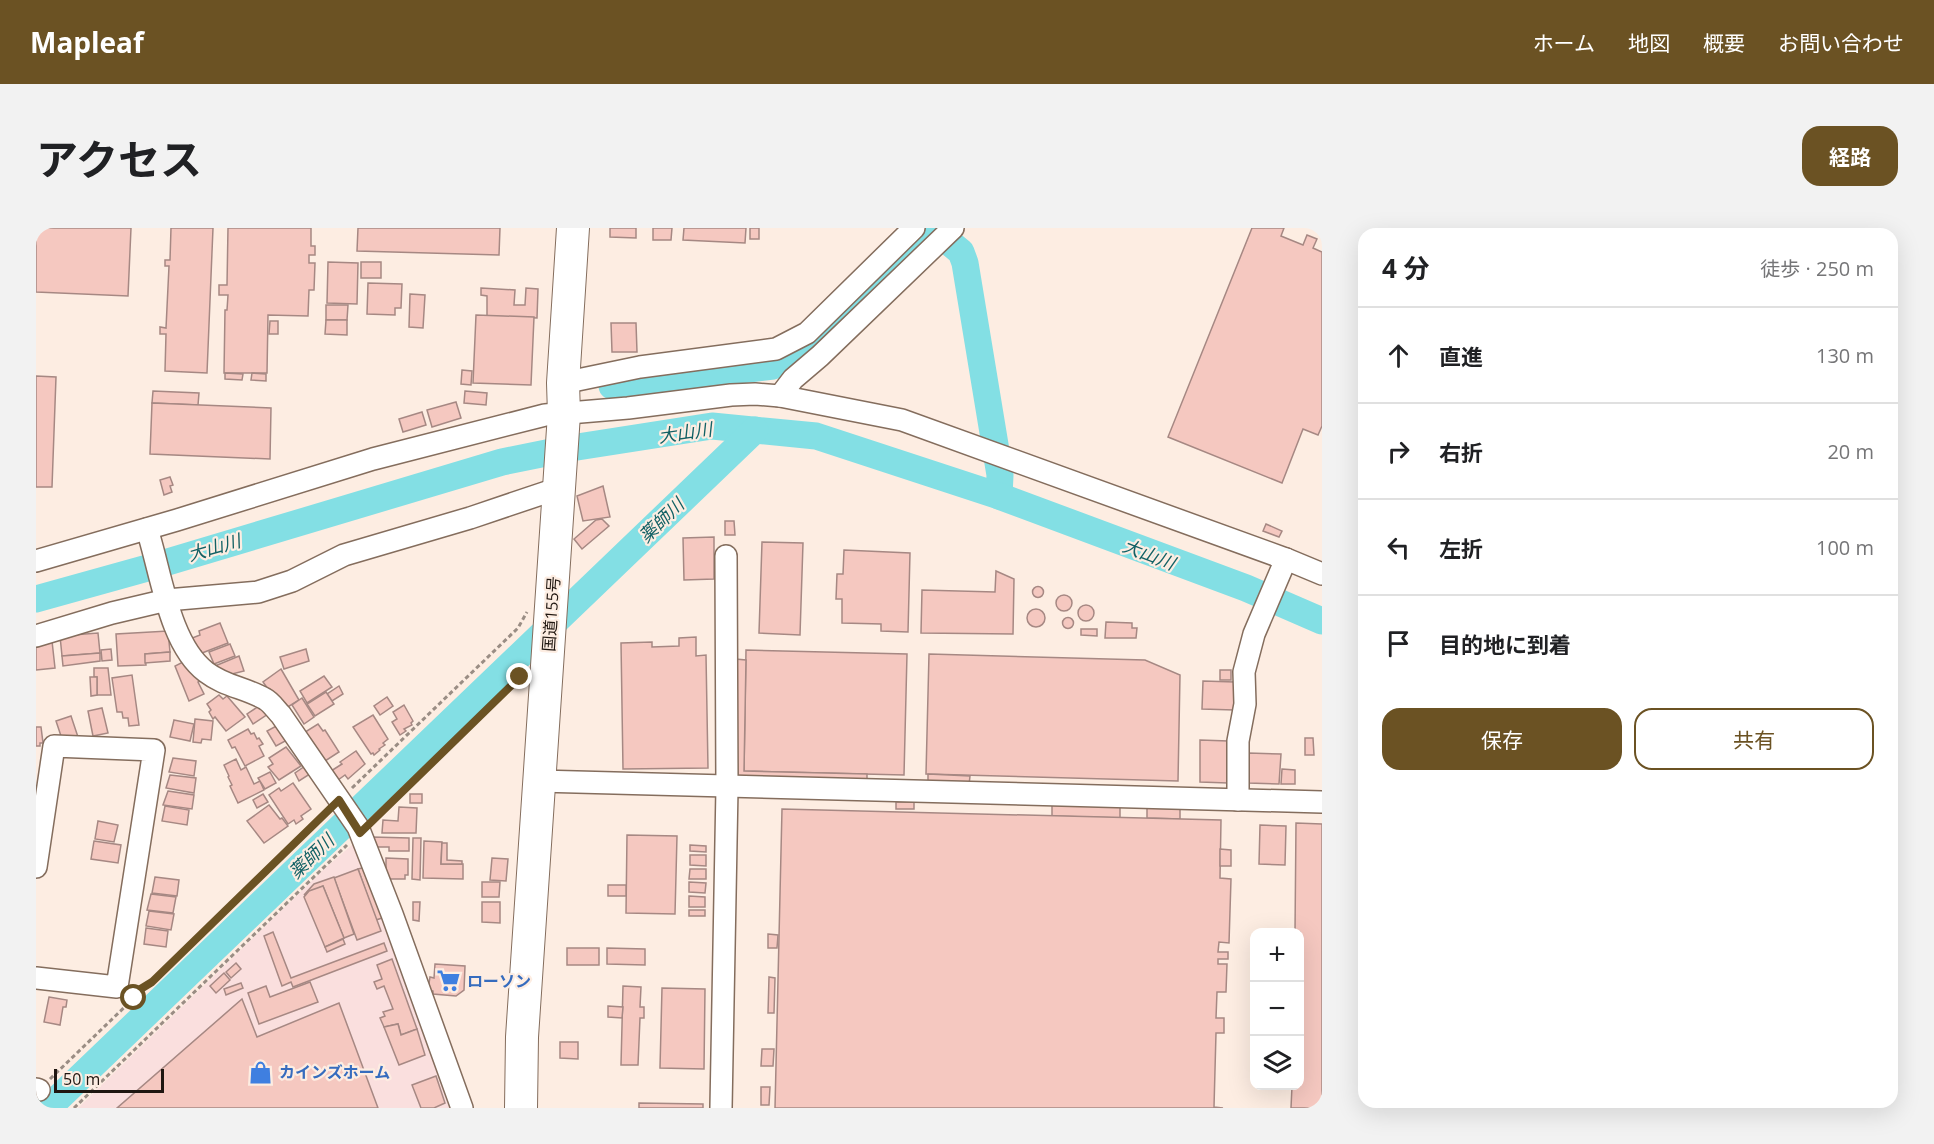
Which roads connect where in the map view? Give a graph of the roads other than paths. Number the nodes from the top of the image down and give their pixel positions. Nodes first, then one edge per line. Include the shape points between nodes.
1 (573, 228) edge
2 (914, 228) edge
3 (953, 228) edge
4 (563, 383) junction
5 (780, 396) junction
6 (564, 414) junction
7 (559, 488) junction
8 (150, 537) junction
9 (726, 556) dead end
10 (1286, 559) junction
11 (36, 561) edge
12 (1322, 574) edge
13 (166, 596) junction
14 (36, 636) edge
15 (539, 782) junction
16 (727, 788) junction
17 (1238, 800) junction
18 (1322, 802) edge
19 (37, 857) edge
20 (36, 978) edge
21 (462, 1108) edge
22 (521, 1108) edge
23 (721, 1108) edge

1 - 4 highway, 国道155号
2 - 4 street via 807,333 776,349 639,367
3 - 5 street via 793,379
4 - 6 highway, 国道155号
5 - 6 street via 731,395
5 - 10 street via 902,420
6 - 7 highway, 国道155号
6 - 8 street via 545,415 373,459
7 - 13 street via 344,555 258,592
7 - 15 highway, 国道155号
8 - 11 street
8 - 13 street
9 - 16 street
10 - 12 street
10 - 17 street via 1254,634 1244,672
13 - 14 street
13 - 21 street via 185,648 205,671 227,685 266,699 359,830
15 - 16 street
15 - 22 highway, 国道155号
16 - 17 street
16 - 23 street
17 - 18 street
19 - 20 street via 54,746 154,750 117,987

